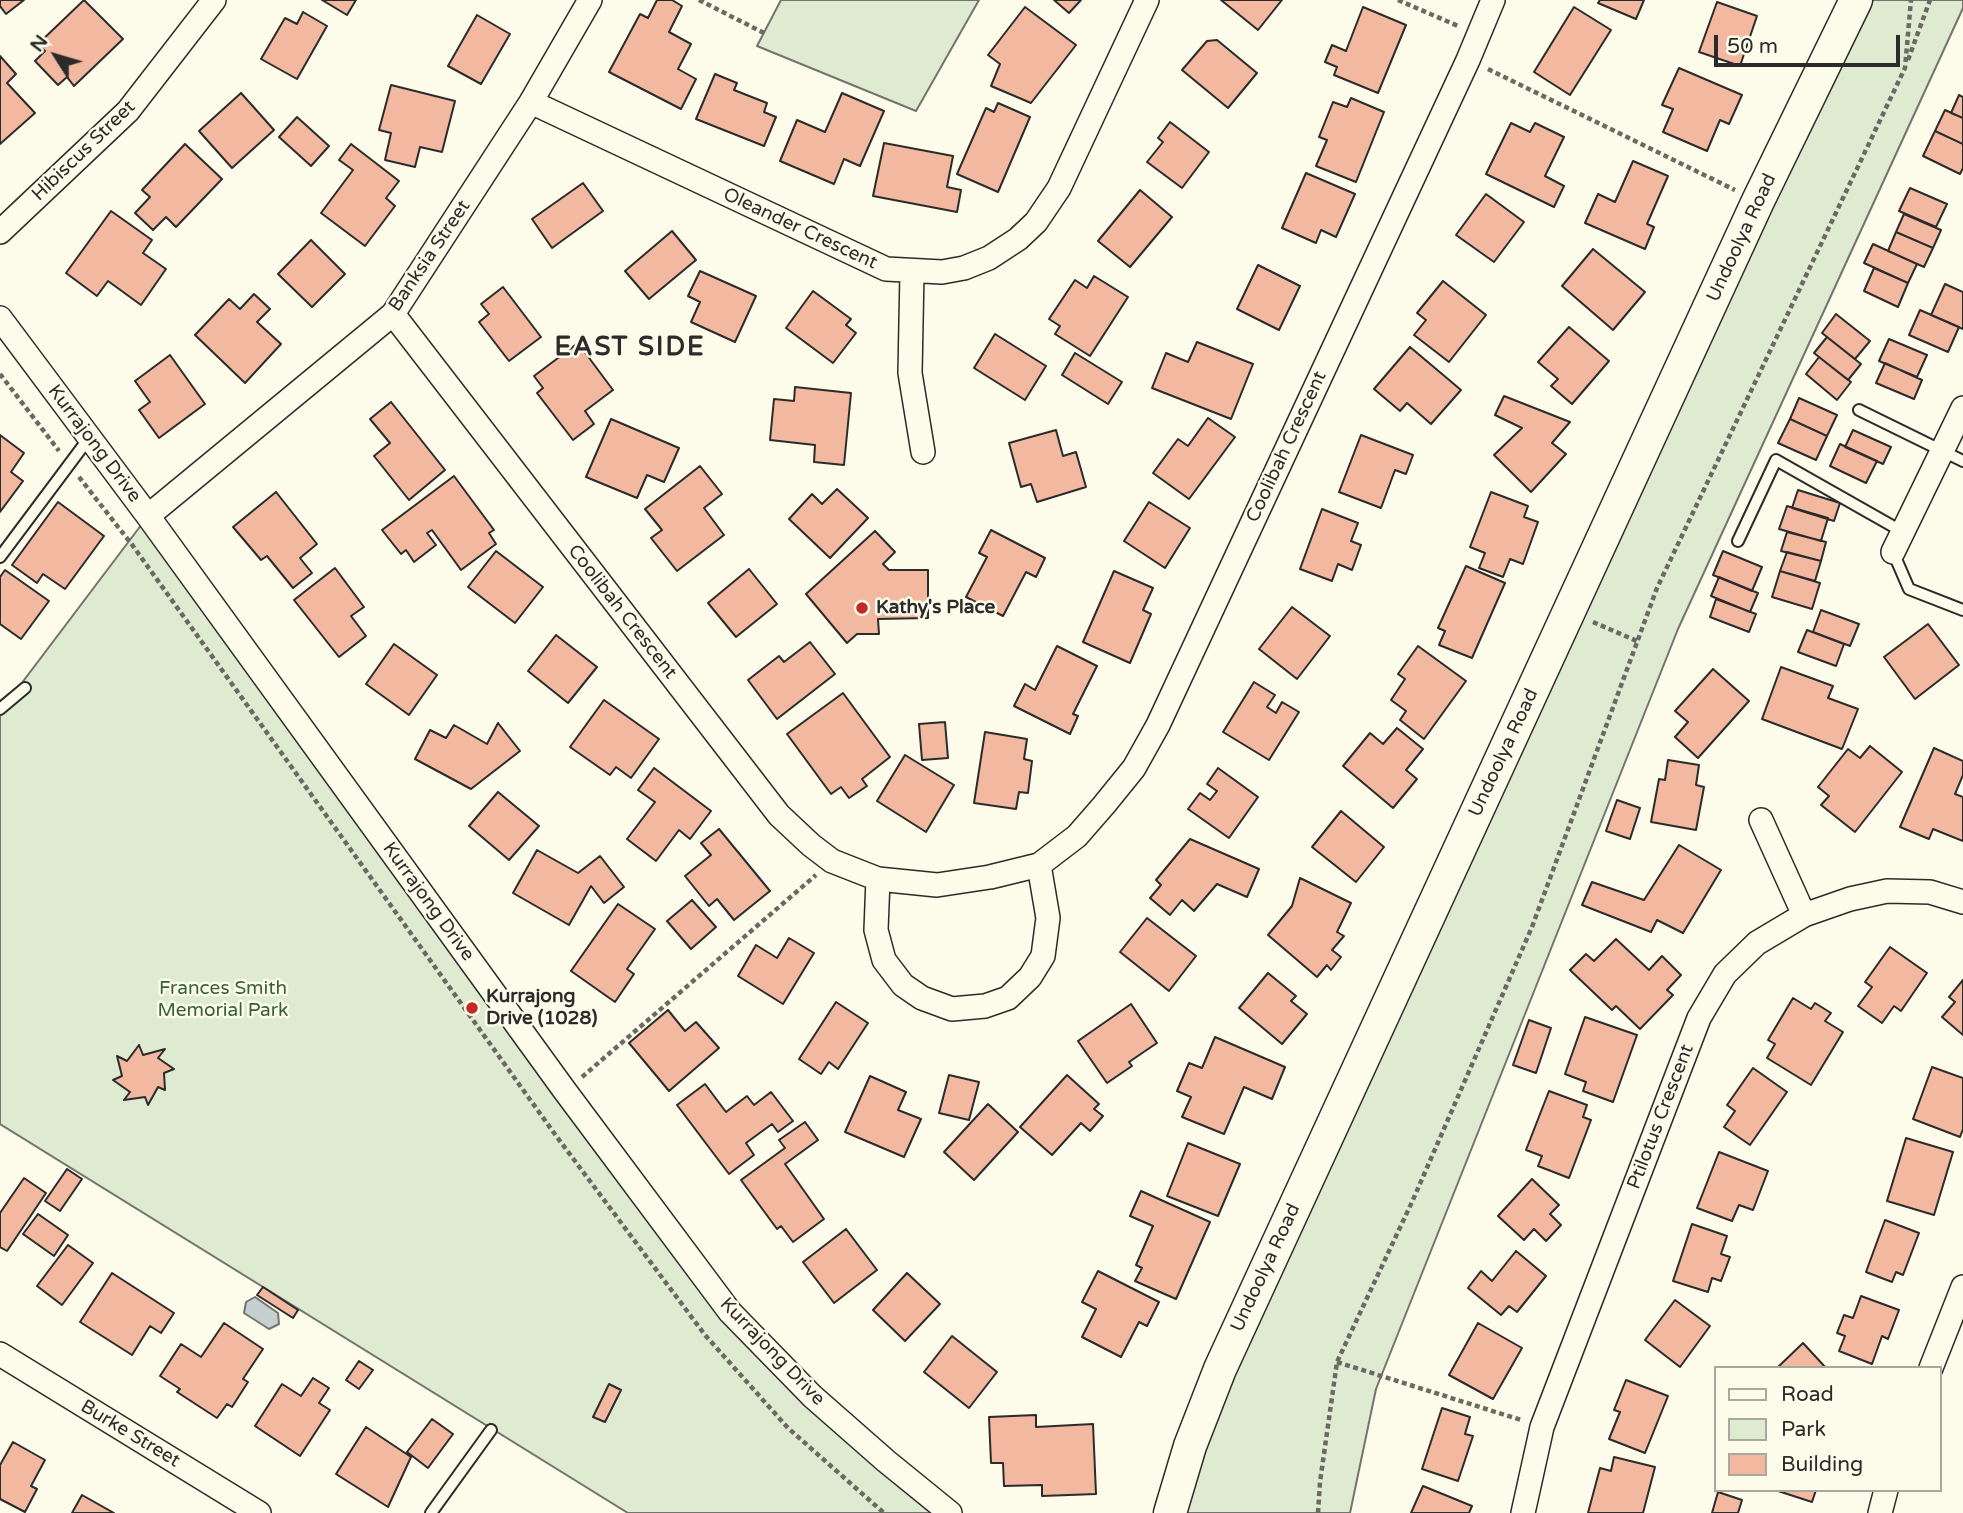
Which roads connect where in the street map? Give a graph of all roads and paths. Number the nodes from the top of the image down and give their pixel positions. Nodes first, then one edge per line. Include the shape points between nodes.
1 (590, 0) edge
2 (699, 0) edge
3 (1147, 0) edge
4 (1398, 0) edge
5 (1493, 0) edge
6 (1856, 0) edge
7 (1911, 0) edge
8 (1930, 0) edge
9 (206, 3) edge
10 (764, 33) dead end
11 (1478, 34) junction
12 (1468, 60) junction
13 (1905, 68) junction
14 (531, 102) junction
15 (1758, 201) junction
16 (0, 232) edge
17 (912, 272) junction
18 (393, 314) junction
19 (0, 318) edge
20 (0, 374) edge
21 (1963, 408) edge
22 (1859, 410) dead end
23 (89, 438) junction
24 (923, 452) dead end
25 (1942, 452) junction
26 (1963, 461) edge
27 (69, 465) junction
28 (148, 516) junction
29 (1738, 541) dead end
30 (1898, 542) junction
31 (0, 557) edge
32 (1963, 610) edge
33 (1569, 612) junction
34 (1637, 641) junction
35 (26, 688) dead end
36 (0, 709) edge
37 (1761, 820) dead end
38 (832, 861) junction
39 (1039, 865) junction
40 (878, 879) junction
41 (1963, 902) edge
42 (1804, 915) junction
43 (565, 1091) junction
44 (1963, 1287) edge
45 (0, 1354) edge
46 (1337, 1362) junction
47 (1932, 1366) edge
48 (1542, 1427) junction
49 (491, 1430) dead end
50 (1885, 1492) edge
51 (259, 1513) edge
52 (431, 1513) edge
53 (884, 1513) edge
54 (950, 1513) edge
55 (1170, 1513) edge
56 (1318, 1513) edge
57 (1523, 1513) edge
58 (1880, 1513) edge

1 - 14 street, Banksia Street
2 - 10 path
3 - 17 street, Oleander Crescent via 1059,188 1036,222 989,258 943,272
4 - 11 path
5 - 11 street, Coolibah Crescent
6 - 15 main road, Undoolya Road
7 - 13 path
8 - 13 path
9 - 16 street, Hibiscus Street via 128,111
11 - 12 street, Coolibah Crescent
12 - 15 path
12 - 39 street, Coolibah Crescent via 1158,724 1134,768 1104,805 1077,836
13 - 34 path via 1657,588
14 - 17 street, Oleander Crescent via 886,269
14 - 18 street, Banksia Street
15 - 33 main road, Undoolya Road
17 - 24 street via 910,373
18 - 28 street, Banksia Street
18 - 38 street, Coolibah Crescent via 779,815
19 - 23 street, Kurrajong Drive
20 - 27 path
21 - 25 street
22 - 25 lane
23 - 27 lane
23 - 28 street, Kurrajong Drive
25 - 26 lane
25 - 30 street
27 - 31 lane
27 - 53 path via 132,545 554,1133 705,1335 788,1428
28 - 43 street, Kurrajong Drive
29 - 30 lane via 1776,460
30 - 32 lane via 1909,589
33 - 34 path
33 - 55 main road, Undoolya Road via 1220,1368
34 - 46 path via 1532,927
35 - 36 lane
37 - 42 street
38 - 40 street, Coolibah Crescent
38 - 43 path
39 - 40 street, Coolibah Crescent via 937,886
39 - 40 street via 1048,918 1043,956 1008,998 952,1009 903,985 884,960 876,930
41 - 42 street, Ptilotus Crescent via 1930,892 1887,891
42 - 48 street, Ptilotus Crescent via 1749,951 1726,974 1699,1018
43 - 54 street, Kurrajong Drive via 730,1312 812,1396
44 - 47 street
45 - 51 street, Burke Street
46 - 48 path
46 - 56 path
48 - 57 street, Ptilotus Crescent
49 - 52 lane
50 - 58 street

